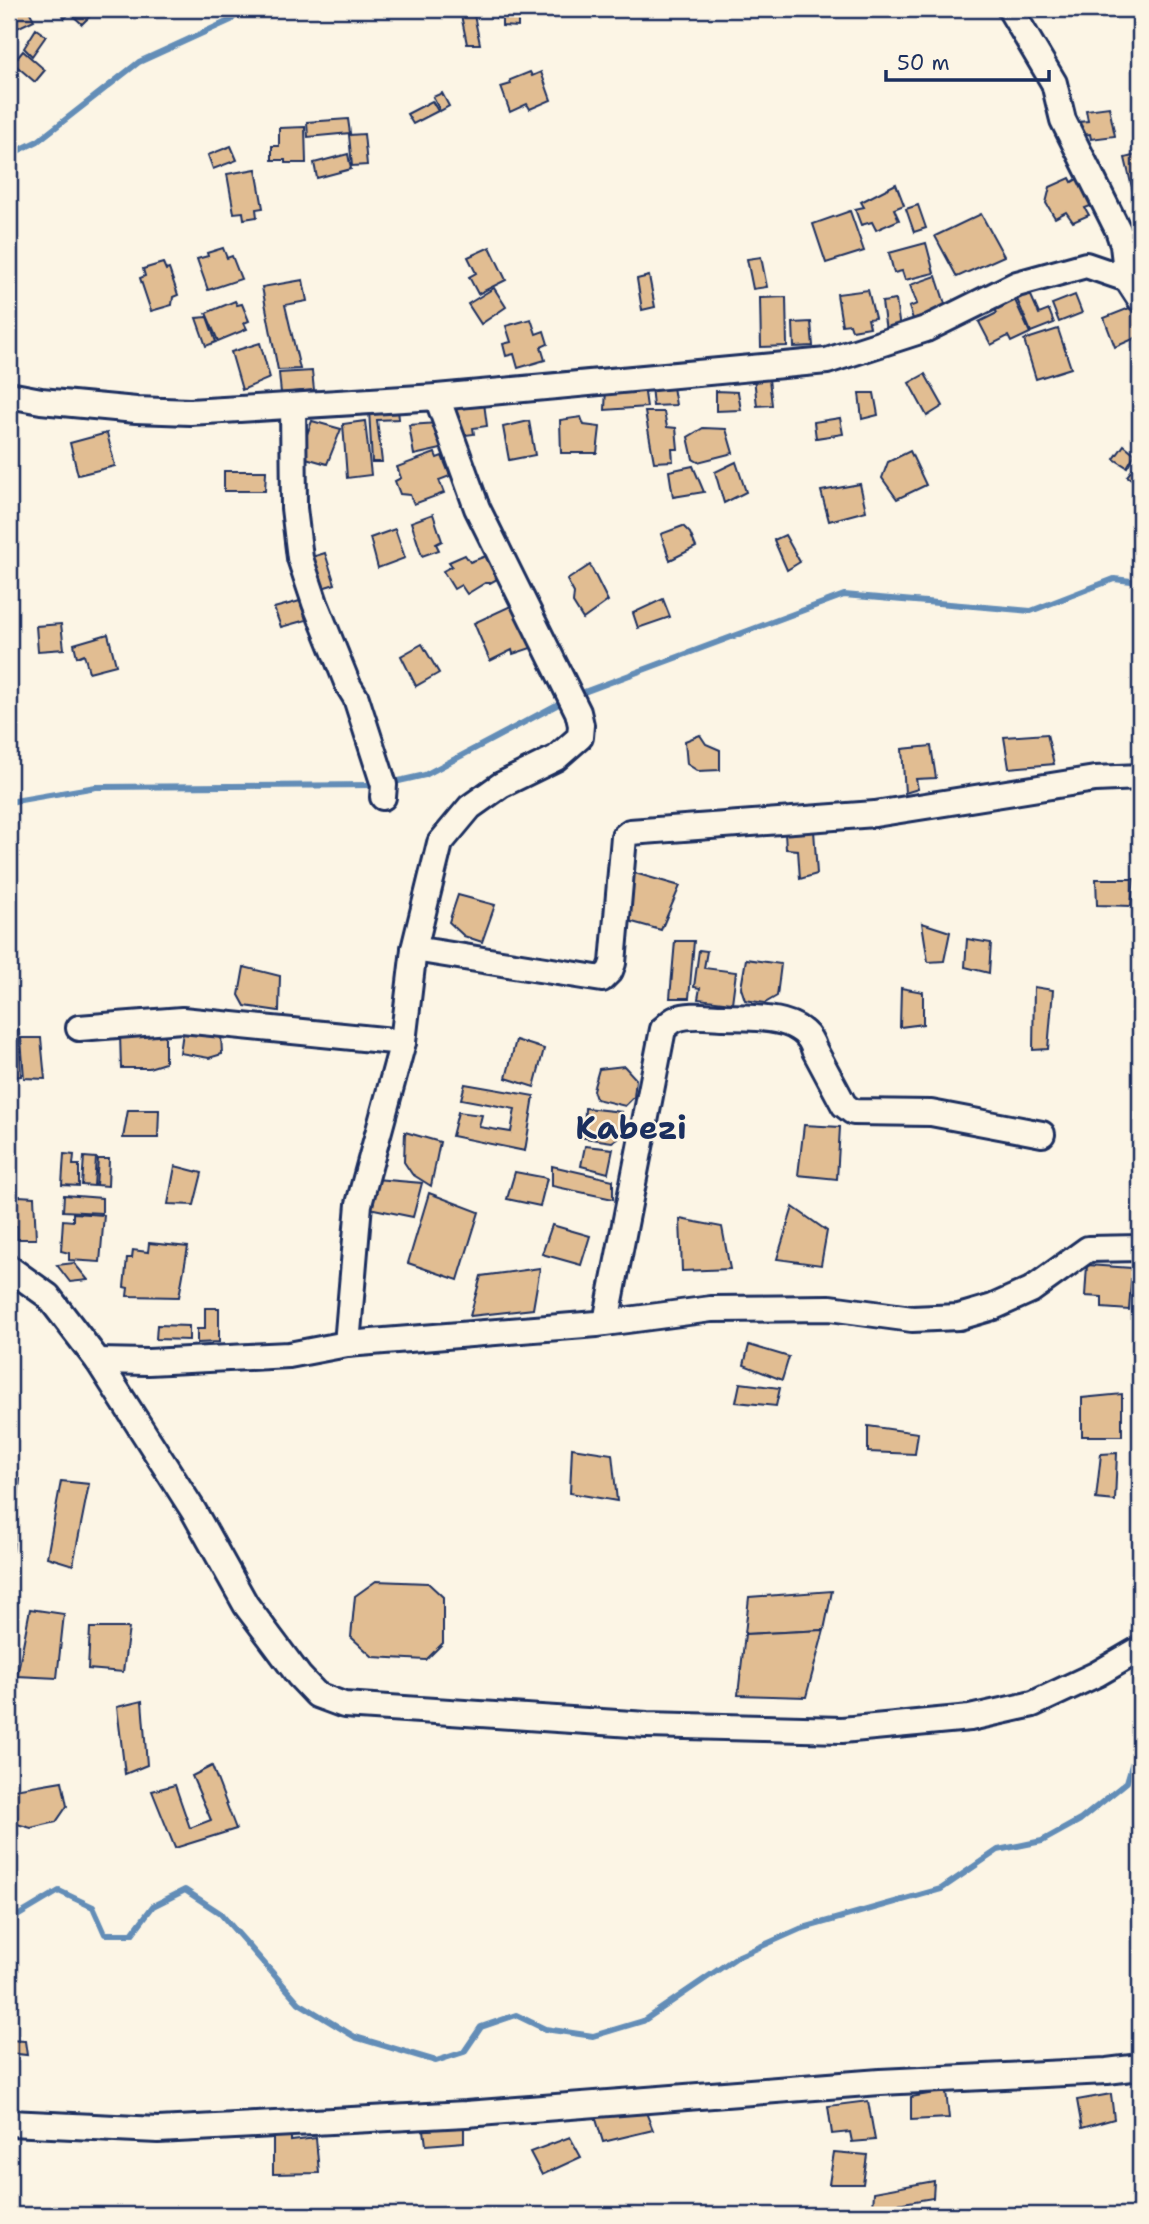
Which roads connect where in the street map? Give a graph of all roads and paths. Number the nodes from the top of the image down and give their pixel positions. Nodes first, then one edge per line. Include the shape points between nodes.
1 (1010, 9) edge
2 (1134, 289) edge
3 (9, 395) edge
4 (437, 397) junction
5 (293, 406) junction
6 (1140, 777) edge
7 (383, 797) dead end
8 (415, 949) junction
9 (79, 1028) dead end
10 (403, 1042) junction
11 (1042, 1134) dead end
12 (1140, 1248) edge
13 (9, 1268) edge
14 (606, 1322) junction
15 (347, 1344) junction
16 (98, 1361) junction
17 (1140, 1649) edge
18 (1140, 2067) edge
19 (9, 2123) edge

1 - 2 street via 1054,83 1063,120 1124,245
2 - 4 street via 1086,265 1017,284 926,329 827,361
3 - 5 street via 176,412
4 - 5 street
4 - 8 street via 477,508 578,712 581,731 556,758 501,785 470,807 440,843
5 - 7 street via 294,508 300,558 356,698 384,785
6 - 8 street via 1096,779 875,814 630,832 624,837 613,963 603,979
8 - 10 street
9 - 10 street via 182,1020
10 - 15 street via 359,1204
11 - 14 street via 931,1113 853,1112 844,1105 811,1038 796,1027 775,1019 689,1016 673,1020 663,1029
12 - 14 street via 1088,1249 1031,1290 959,1317 912,1319 830,1308 711,1309
13 - 16 street via 48,1296
14 - 15 street
15 - 16 street via 289,1355
16 - 17 street via 193,1510 246,1605 317,1695 344,1705 647,1725 842,1730 970,1718 1033,1704
18 - 19 street via 466,2114 158,2130

